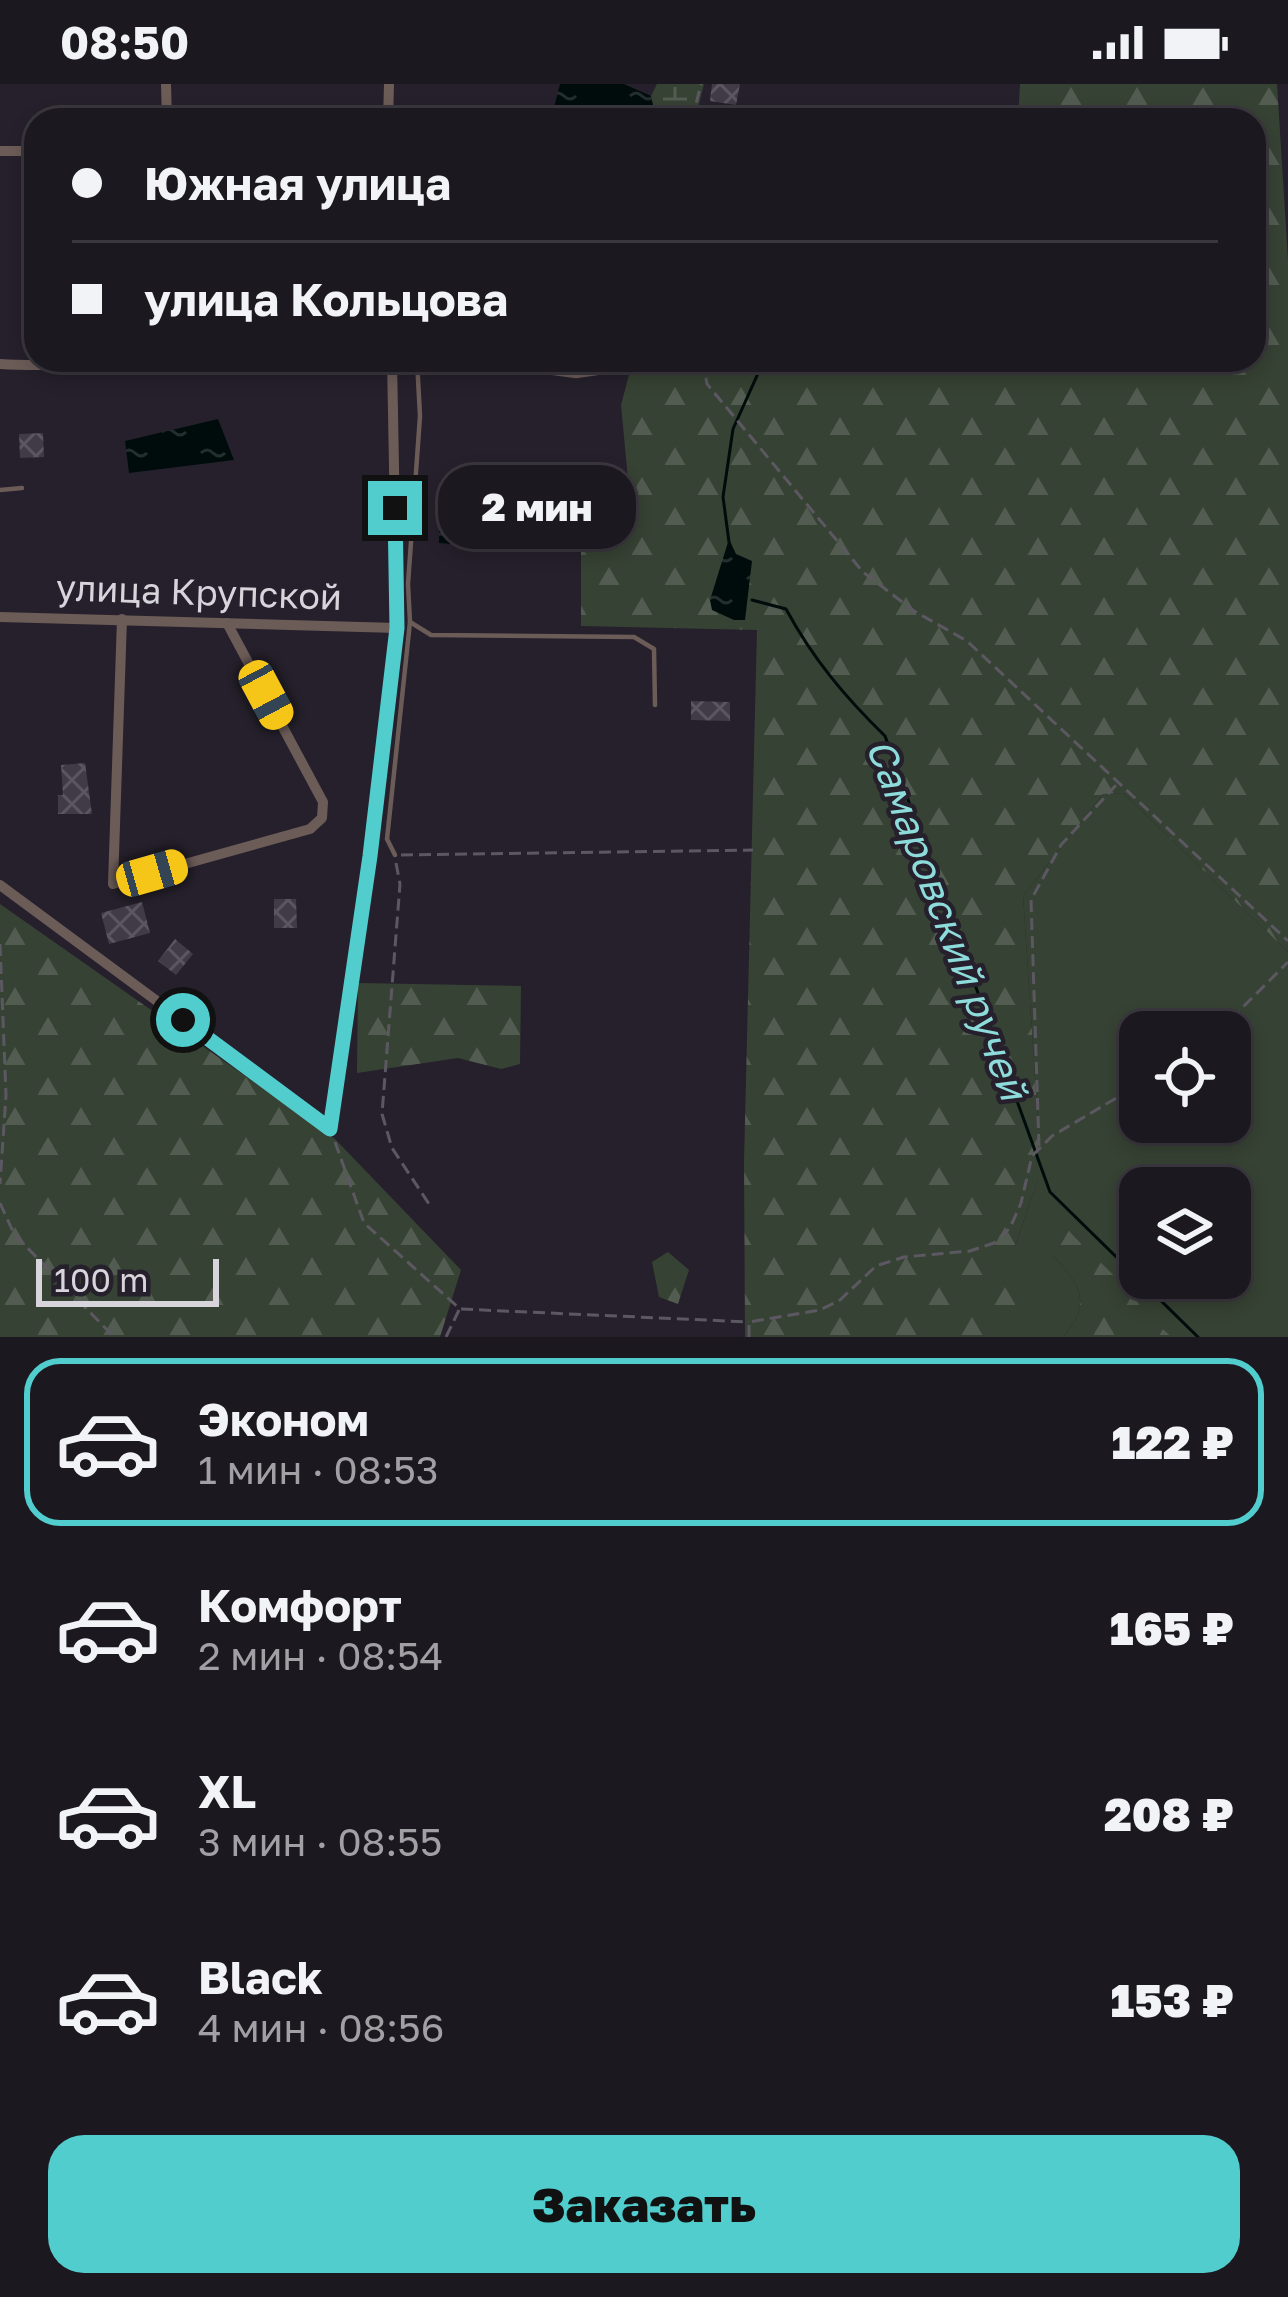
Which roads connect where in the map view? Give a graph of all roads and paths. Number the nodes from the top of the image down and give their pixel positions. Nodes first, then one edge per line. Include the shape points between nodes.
1 (392, 372) edge
2 (418, 372) edge
3 (547, 372) edge
4 (597, 372) edge
5 (704, 372) edge
6 (22, 488) dead end
7 (0, 490) edge
8 (0, 616) edge
9 (122, 619) junction
10 (410, 622) junction
11 (227, 623) junction
12 (397, 628) junction
13 (655, 705) dead end
14 (1119, 782) junction
15 (753, 850) dead end
16 (394, 855) junction
17 (0, 885) edge
18 (1288, 941) edge
19 (0, 944) edge
20 (1288, 962) edge
21 (1239, 1011) edge
22 (1119, 1096) edge
23 (330, 1129) junction
24 (1039, 1148) junction
25 (0, 1184) edge
26 (0, 1203) edge
27 (431, 1207) dead end
28 (460, 1309) junction
29 (749, 1322) junction
30 (114, 1337) edge
31 (446, 1337) edge
32 (749, 1337) edge

1 - 12 street
2 - 10 lane
3 - 4 lane
5 - 14 path via 706,384 863,572 968,641
6 - 7 lane
8 - 9 street, улица Крупской
9 - 11 street, улица Крупской
9 - 11 street via 113,884 310,829 322,818 323,802
10 - 13 lane via 431,635 634,638 653,649
10 - 16 lane via 386,839
11 - 12 street, улица Крупской
12 - 23 street
14 - 18 path
14 - 24 path via 1061,844 1031,900
15 - 16 path
16 - 27 path via 400,884 382,1114 392,1148
17 - 23 street
19 - 25 path
20 - 21 path
22 - 24 path
23 - 28 path via 364,1223
24 - 29 path via 1016,1216 994,1243 876,1266 820,1310
26 - 30 path via 14,1234
28 - 29 path
28 - 31 path
29 - 32 path

